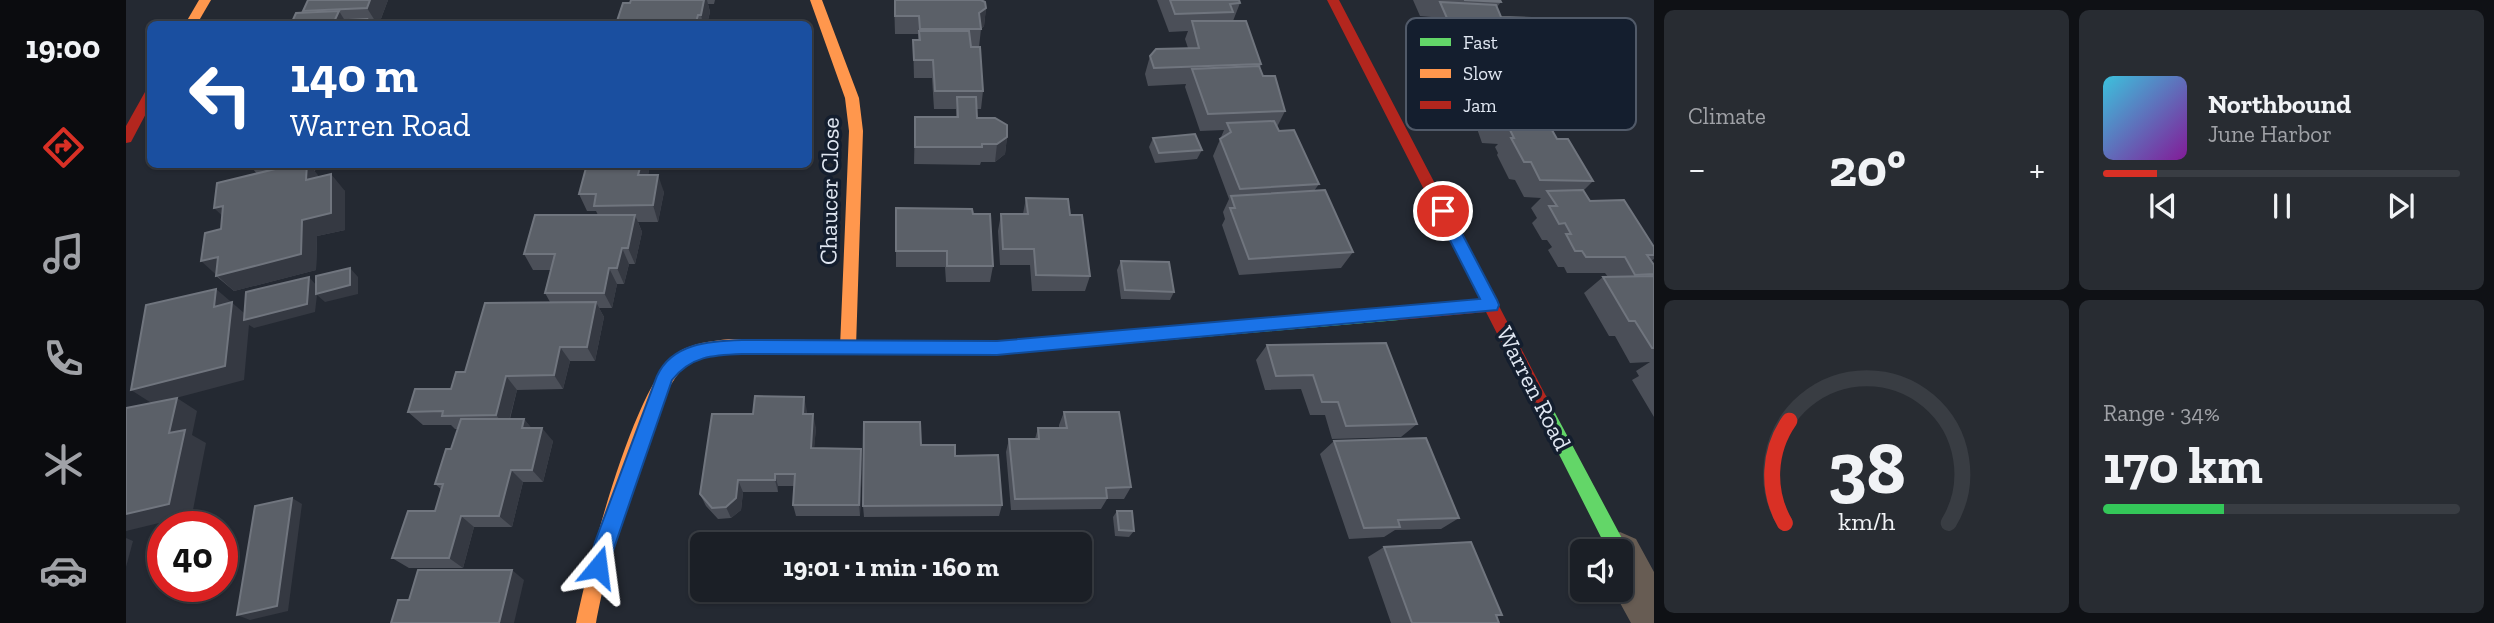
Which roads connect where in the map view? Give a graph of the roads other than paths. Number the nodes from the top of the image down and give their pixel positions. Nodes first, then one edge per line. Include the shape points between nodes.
1 (205, 0) edge
2 (816, 0) edge
3 (1333, 0) edge
4 (193, 21) edge
5 (147, 100) edge
6 (126, 138) edge
7 (1491, 305) junction
8 (848, 347) junction
9 (1612, 539) edge
10 (1633, 579) edge
11 (1654, 619) edge
12 (586, 623) edge

1 - 4 street
2 - 8 street, Chaucer Close via 852,98 856,131
3 - 7 street, Warren Road
5 - 6 street
7 - 8 street via 997,348
7 - 9 street, Warren Road
8 - 12 street via 713,348 692,353 675,364 654,402 604,542
10 - 11 street, Warren Road

